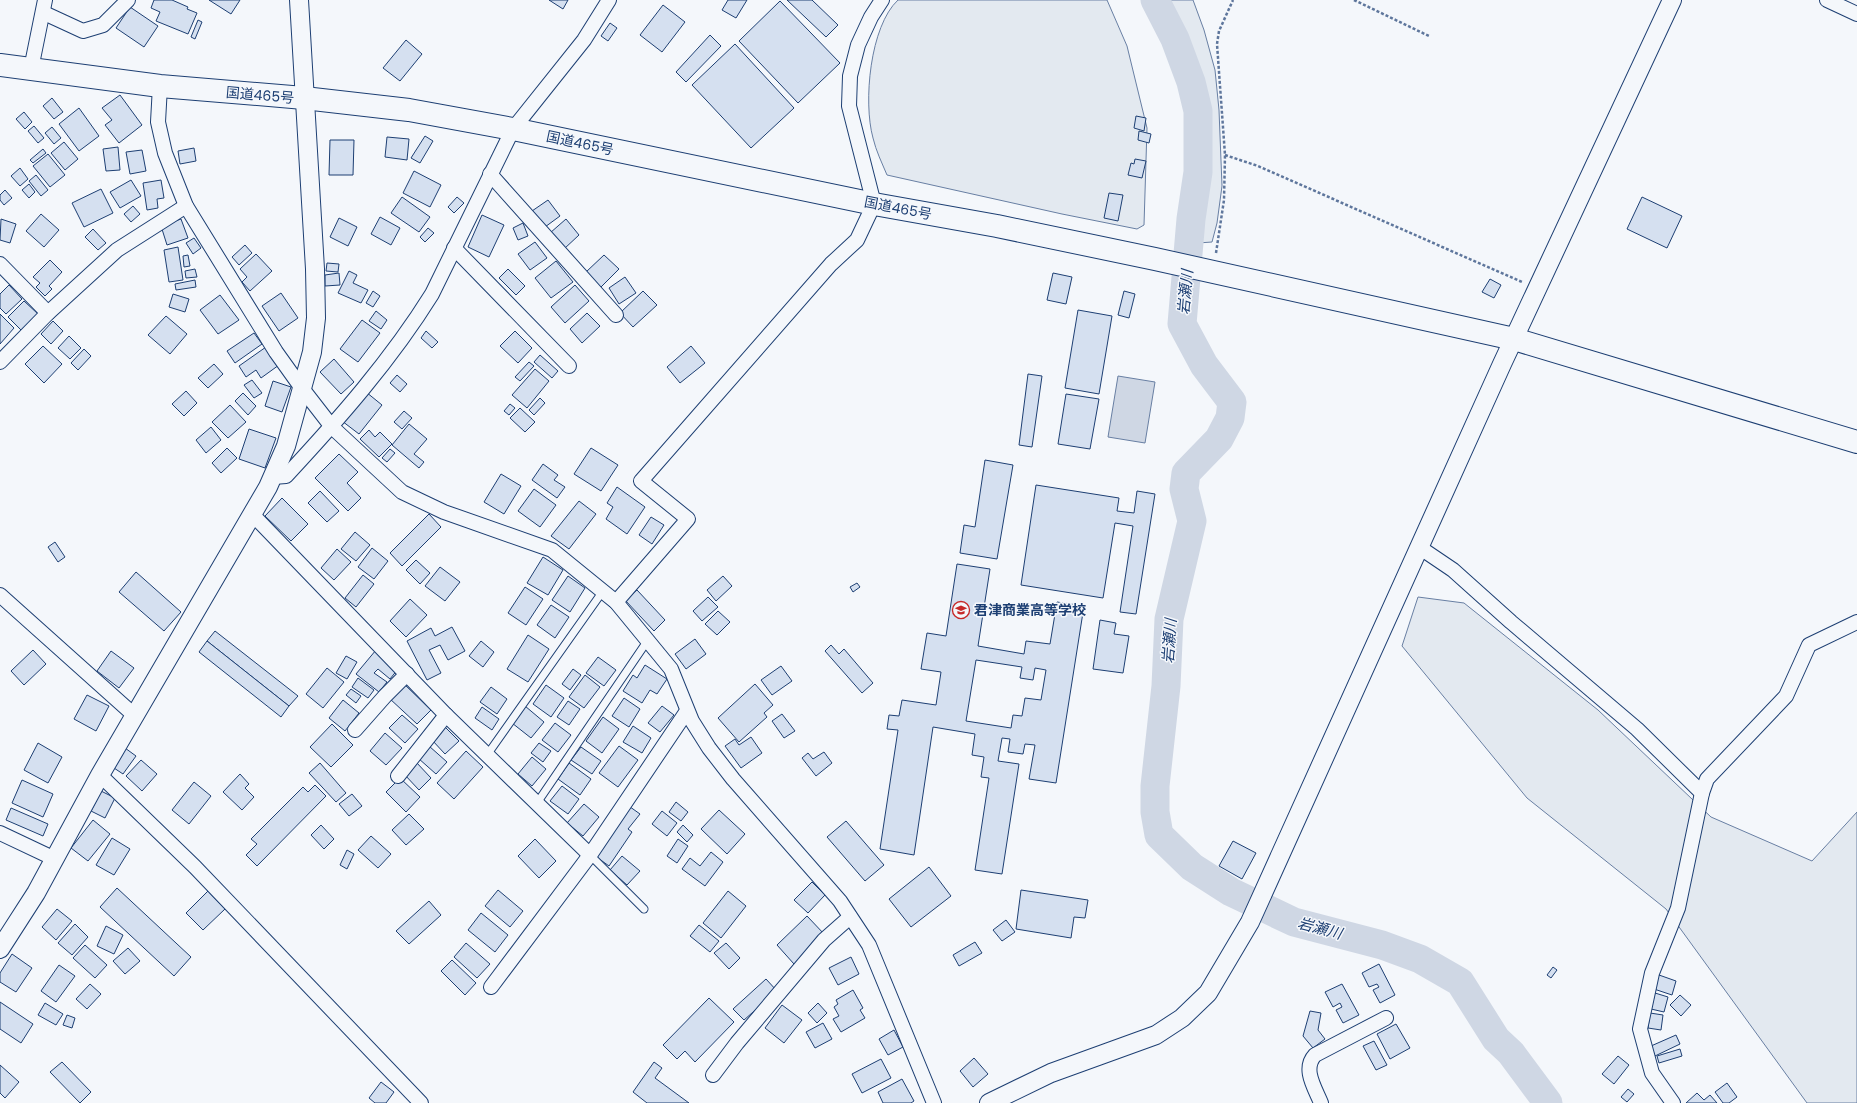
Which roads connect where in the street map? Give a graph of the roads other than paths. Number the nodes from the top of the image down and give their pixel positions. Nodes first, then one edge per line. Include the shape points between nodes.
1 (128, 0) edge
2 (299, 0) edge
3 (609, 0) edge
4 (882, 0) edge
5 (1672, 0) edge
6 (1827, 0) edge
7 (44, 6) edge
8 (1857, 14) edge
9 (0, 65) edge
10 (31, 69) junction
11 (160, 86) junction
12 (304, 98) junction
13 (513, 129) junction
14 (490, 174) junction
15 (874, 204) junction
16 (186, 206) junction
17 (454, 248) junction
18 (0, 264) edge
19 (48, 313) junction
20 (616, 315) dead end
21 (1514, 339) junction
22 (0, 362) edge
23 (569, 366) dead end
24 (301, 387) junction
25 (332, 427) junction
26 (1857, 442) edge
27 (273, 477) junction
28 (253, 514) junction
29 (1419, 547) junction
30 (603, 591) junction
31 (0, 595) edge
32 (616, 602) junction
33 (1857, 622) edge
34 (648, 640) junction
35 (407, 674) junction
36 (688, 711) junction
37 (134, 715) junction
38 (446, 715) junction
39 (355, 730) dead end
40 (487, 755) junction
41 (100, 775) junction
42 (398, 776) dead end
43 (1702, 793) junction
44 (537, 803) junction
45 (0, 833) edge
46 (590, 855) junction
47 (55, 859) junction
48 (644, 909) dead end
49 (850, 917) junction
50 (0, 949) edge
51 (491, 986) dead end
52 (1386, 1018) dead end
53 (713, 1075) dead end
54 (421, 1103) edge
55 (934, 1103) edge
56 (989, 1103) edge
57 (1321, 1103) edge
58 (1673, 1103) edge

1 - 7 street via 103,25 83,31
2 - 12 street
3 - 13 street via 584,40
4 - 15 street via 858,45 850,76 849,106
5 - 21 street
6 - 8 street
7 - 10 street
9 - 10 highway, 国道465号
10 - 11 highway, 国道465号
11 - 12 highway, 国道465号
11 - 16 street via 158,122 165,153
12 - 13 highway, 国道465号 via 409,110
12 - 24 street via 316,318 312,352
13 - 14 street
13 - 15 highway, 国道465号
14 - 17 street
14 - 20 street
15 - 21 highway, 国道465号 via 997,226 1155,259
15 - 32 street via 857,240 831,264 641,481 688,519
16 - 19 street via 117,250
16 - 24 street via 276,352
17 - 23 street
17 - 25 street via 432,294 417,318
18 - 19 street
19 - 22 street
21 - 26 highway, 国道465号
21 - 29 street
24 - 25 street
24 - 27 street via 286,446
25 - 27 street via 286,476
25 - 30 street via 402,492 444,512 552,550
27 - 28 street
28 - 35 street
28 - 37 street
29 - 43 street via 1453,570 1637,729
29 - 56 street via 1250,922 1208,993 1182,1018 1156,1035 1051,1073
30 - 32 street
30 - 40 lane
31 - 37 street
32 - 34 street
33 - 43 street via 1809,645 1786,696 1707,779
34 - 36 street via 671,669
34 - 44 lane
35 - 38 street
35 - 39 street
36 - 46 street
36 - 49 street via 709,748 733,779 840,901
37 - 41 street
38 - 40 street
38 - 42 street
40 - 44 street
41 - 47 street
41 - 54 street via 195,867
43 - 58 street via 1678,908 1652,973 1640,1029 1652,1073
44 - 46 street
45 - 47 street
46 - 48 lane
46 - 51 street
47 - 50 street
49 - 53 street via 824,940
49 - 55 street via 869,945
52 - 57 street via 1310,1060 1308,1068

